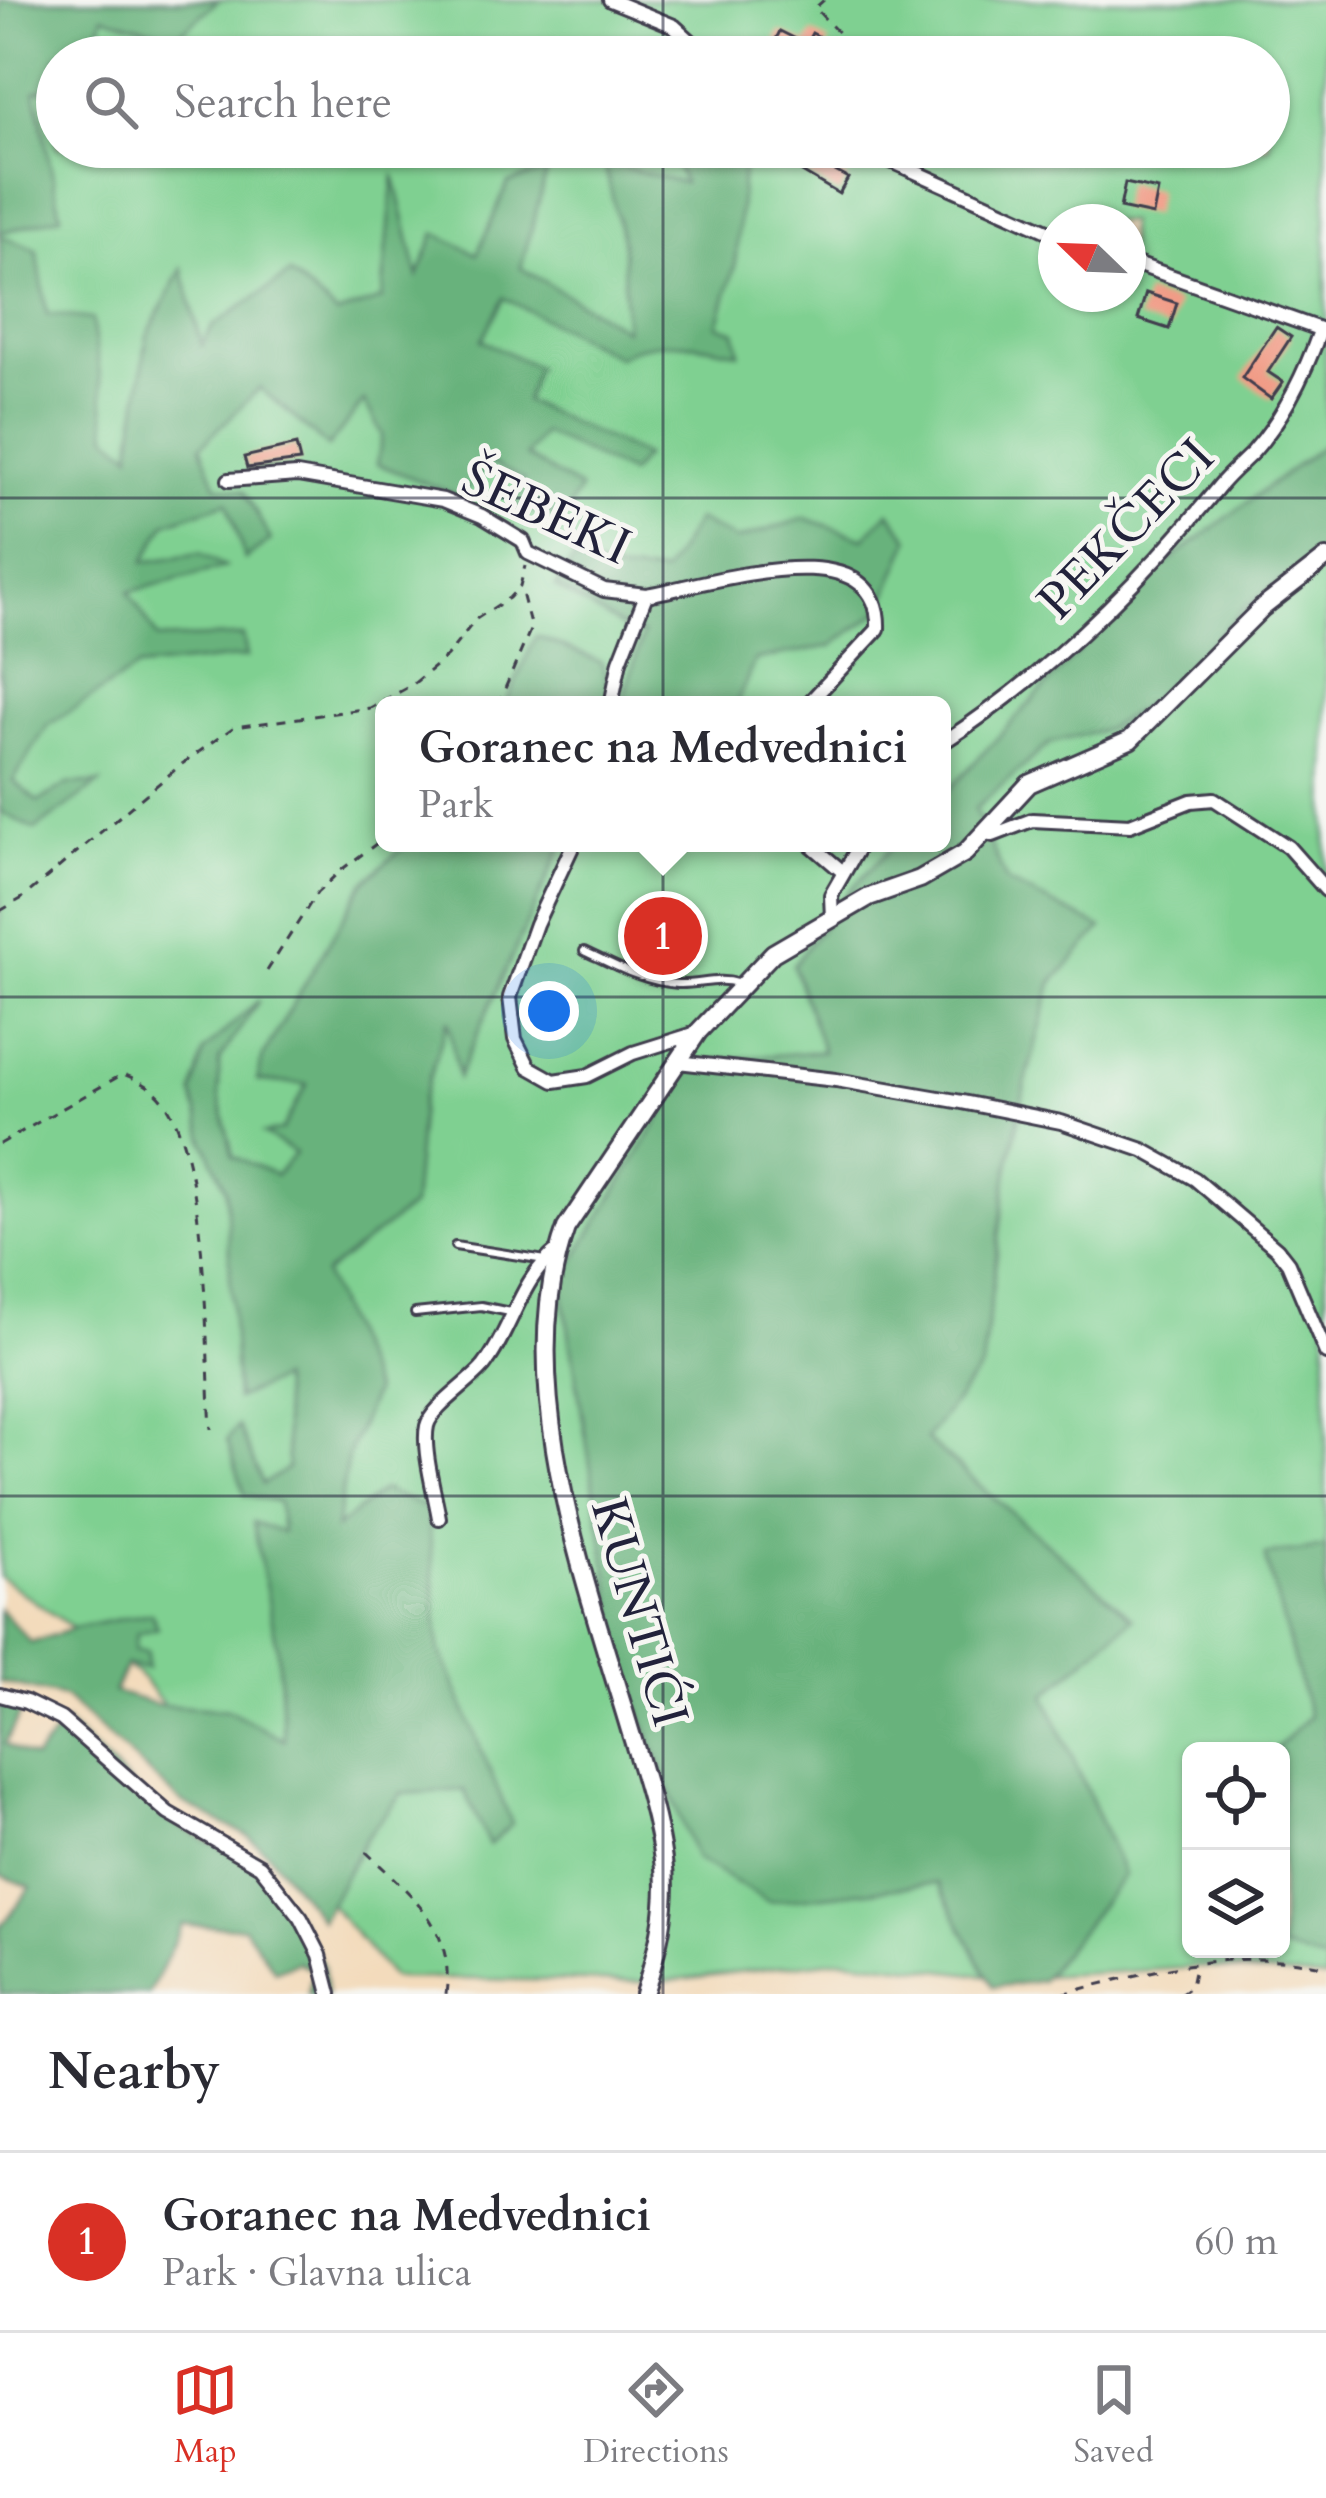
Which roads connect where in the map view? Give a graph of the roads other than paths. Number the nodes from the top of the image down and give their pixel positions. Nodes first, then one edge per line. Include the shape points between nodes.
1 (610, 0) edge
2 (685, 36) edge
3 (907, 168) edge
4 (1038, 227) edge
5 (1146, 267) edge
6 (1323, 331) edge
7 (230, 481) dead end
8 (1326, 559) edge
9 (646, 595) junction
10 (613, 696) edge
11 (815, 696) edge
12 (951, 736) edge
13 (986, 832) junction
14 (570, 852) edge
15 (820, 852) edge
16 (855, 852) edge
17 (843, 872) junction
18 (1326, 890) edge
19 (832, 919) junction
20 (584, 951) dead end
21 (741, 985) junction
22 (698, 1032) junction
23 (678, 1062) junction
24 (455, 1246) dead end
25 (551, 1255) junction
26 (415, 1313) dead end
27 (514, 1313) junction
28 (1326, 1353) edge
29 (439, 1518) dead end
30 (0, 1695) edge
31 (330, 1994) edge
32 (644, 1994) edge

1 - 2 street
3 - 4 street
5 - 6 street
6 - 12 street, PEKČECI via 1256,449 1173,543 1066,648
7 - 9 street, ŠEBEKI via 297,475 443,500 604,590
8 - 13 street, KUNTIĆI via 1262,608 1130,740 1029,784
9 - 10 street, ŠEBEKI
9 - 11 street via 744,572 818,569 855,577 873,593 878,629
13 - 18 street via 1032,820 1130,825 1214,799 1288,847
13 - 19 street, KUNTIĆI via 935,871
14 - 22 street via 510,997 515,1039 529,1067 554,1081 587,1076
15 - 17 street
16 - 17 street
17 - 19 street via 831,895
19 - 21 street, KUNTIĆI via 773,953
20 - 21 lane via 672,984
21 - 22 street, KUNTIĆI
22 - 23 street, KUNTIĆI
23 - 25 street, KUNTIĆI
23 - 28 street via 962,1102 1061,1122 1143,1150 1195,1179 1277,1249
24 - 25 lane
25 - 27 street, KUNTIĆI
25 - 32 street, KUNTIĆI via 553,1453 664,1862 664,1910
26 - 27 lane via 482,1306
27 - 29 street, KUNTIĆI via 482,1368 427,1424
30 - 31 street via 61,1719 168,1813 260,1866 301,1918

